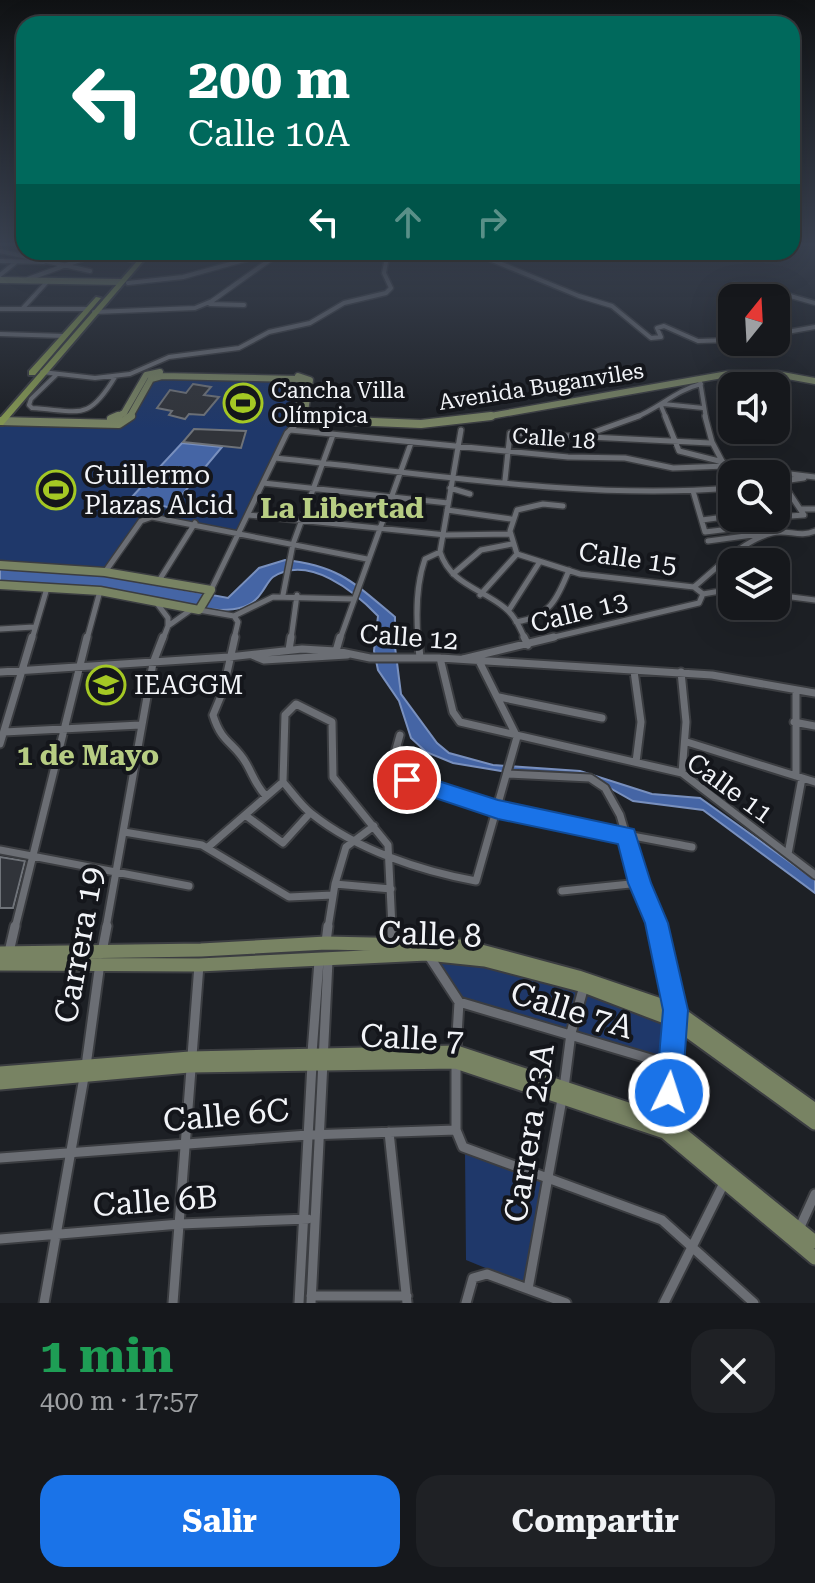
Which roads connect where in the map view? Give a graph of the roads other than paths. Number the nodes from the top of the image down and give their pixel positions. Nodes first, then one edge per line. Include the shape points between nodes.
1 (94, 307) edge
2 (195, 307) edge
3 (338, 307) edge
4 (613, 307) edge
5 (23, 308) joint
6 (0, 309) edge
7 (90, 311) junction
8 (815, 327) edge
9 (790, 331) edge
10 (0, 334) edge
11 (64, 336) junction
12 (718, 340) edge
13 (42, 372) junction
14 (56, 375) junction
15 (115, 377) junction
16 (815, 380) edge
17 (700, 381) junction
18 (662, 405) junction
19 (703, 408) junction
20 (304, 417) junction
21 (1, 418) edge
22 (290, 430) junction
23 (461, 430) dead end
24 (333, 435) junction
25 (583, 436) junction
26 (673, 439) junction
27 (411, 443) junction
28 (710, 443) junction
29 (458, 446) junction
30 (510, 452) junction
31 (275, 458) junction
32 (721, 460) edge
33 (323, 462) junction
34 (718, 463) edge
35 (718, 465) edge
36 (401, 471) junction
37 (790, 473) edge
38 (453, 475) junction
39 (815, 477) edge
40 (505, 480) junction
41 (790, 480) edge
42 (263, 483) junction
43 (450, 488) junction
44 (718, 489) edge
45 (313, 490) junction
46 (693, 491) junction
47 (470, 494) dead end
48 (790, 496) edge
49 (392, 497) junction
50 (563, 506) dead end
51 (448, 507) junction
52 (800, 509) junction
53 (815, 509) edge
54 (248, 515) junction
55 (790, 516) edge
56 (718, 518) edge
57 (302, 519) junction
58 (511, 519) junction
59 (702, 520) junction
60 (195, 523) junction
61 (379, 529) junction
62 (718, 530) edge
63 (815, 531) edge
64 (775, 532) junction
65 (241, 533) junction
66 (510, 534) junction
67 (752, 534) joint
68 (446, 535) junction
69 (708, 541) dead end
70 (293, 544) junction
71 (512, 544) junction
72 (440, 552) junction
73 (517, 554) junction
74 (367, 559) junction
75 (539, 563) junction
76 (0, 565) edge
77 (569, 570) junction
78 (92, 572) junction
79 (105, 572) junction
80 (453, 574) junction
81 (160, 579) junction
82 (0, 585) edge
83 (694, 587) junction
84 (47, 588) junction
85 (79, 589) junction
86 (100, 591) junction
87 (718, 591) edge
88 (210, 592) junction
89 (703, 594) junction
90 (283, 595) junction
91 (297, 595) junction
92 (480, 595) junction
93 (354, 597) junction
94 (790, 597) edge
95 (815, 600) edge
96 (154, 601) junction
97 (197, 609) junction
98 (509, 610) junction
99 (234, 616) junction
100 (516, 622) junction
101 (168, 626) junction
102 (34, 627) junction
103 (0, 629) edge
104 (528, 645) junction
105 (289, 650) junction
106 (336, 651) junction
107 (349, 654) junction
108 (252, 655) junction
109 (229, 657) junction
110 (420, 658) junction
111 (440, 658) junction
112 (459, 660) junction
113 (153, 663) junction
114 (480, 663) junction
115 (77, 667) junction
116 (634, 671) junction
117 (0, 672) edge
118 (21, 672) junction
119 (681, 672) junction
120 (796, 690) junction
121 (815, 693) edge
122 (499, 697) junction
123 (602, 718) dead end
124 (794, 722) junction
125 (140, 725) junction
126 (815, 726) edge
127 (62, 729) junction
128 (2, 732) edge
129 (400, 735) dead end
130 (517, 737) junction
131 (687, 742) junction
132 (0, 744) edge
133 (636, 762) junction
134 (508, 771) junction
135 (682, 773) junction
136 (799, 777) junction
137 (283, 782) junction
138 (815, 782) edge
139 (266, 796) junction
140 (498, 809) junction
141 (310, 813) junction
142 (245, 815) junction
143 (374, 826) junction
144 (124, 832) junction
145 (626, 836) junction
146 (351, 840) junction
147 (692, 847) dead end
148 (207, 848) junction
149 (0, 850) edge
150 (788, 854) junction
151 (388, 855) junction
152 (32, 856) junction
153 (118, 873) junction
154 (815, 875) edge
155 (640, 883) junction
156 (335, 884) junction
157 (189, 886) dead end
158 (391, 889) junction
159 (562, 891) dead end
160 (333, 895) junction
161 (326, 943) junction
162 (393, 943) junction
163 (427, 954) junction
164 (3, 958) edge
165 (101, 959) junction
166 (323, 961) junction
167 (199, 965) junction
168 (0, 977) edge
169 (584, 986) junction
170 (459, 1002) junction
171 (674, 1015) junction
172 (571, 1033) junction
173 (456, 1057) junction
174 (317, 1058) junction
175 (189, 1062) junction
176 (671, 1065) junction
177 (85, 1071) junction
178 (0, 1073) edge
179 (0, 1083) edge
180 (563, 1091) junction
181 (815, 1110) edge
182 (815, 1123) edge
183 (666, 1127) junction
184 (456, 1130) junction
185 (389, 1132) junction
186 (313, 1134) junction
187 (186, 1146) junction
188 (69, 1151) junction
189 (0, 1158) edge
190 (549, 1177) junction
191 (724, 1183) junction
192 (815, 1194) edge
193 (309, 1219) junction
194 (180, 1224) junction
195 (56, 1235) junction
196 (796, 1235) junction
197 (0, 1239) edge
198 (815, 1242) edge
199 (690, 1246) junction
200 (815, 1258) edge
201 (528, 1289) junction
202 (305, 1300) edge
203 (407, 1300) edge
204 (44, 1303) edge
205 (173, 1303) edge
206 (466, 1303) edge
207 (566, 1303) edge
208 (664, 1303) edge
209 (754, 1303) edge

1 - 7 main road
2 - 7 street
3 - 15 street via 310,323 269,332 239,348 169,357
4 - 12 street via 651,338 661,337 657,328 664,326 698,341
5 - 6 street
5 - 7 street
7 - 11 main road
7 - 13 main road
8 - 9 street
10 - 11 street
11 - 21 main road
13 - 14 street
13 - 21 main road
14 - 15 street
14 - 15 street via 31,399 32,408 88,411
16 - 17 main road, Avenida Buganviles via 751,373
16 - 20 main road, Avenida Buganviles via 774,371 725,371 422,420
17 - 18 street
17 - 19 street
17 - 20 main road, Avenida Buganviles via 421,424
18 - 19 street
18 - 25 street
18 - 26 street
19 - 28 street
20 - 21 main road via 298,411 304,383 298,379 162,376 151,379 130,417 119,424
20 - 22 street
22 - 24 street, Calle 18
22 - 31 street
23 - 29 street
24 - 27 street, Calle 18
24 - 33 street
25 - 26 street
25 - 30 street via 510,433
26 - 28 street
26 - 34 street via 679,451
27 - 29 street, Calle 18
27 - 36 street
28 - 32 street
29 - 30 street, Calle 18
29 - 38 street
30 - 35 street, Calle 18 via 625,458 684,469
30 - 40 street
31 - 33 street
31 - 42 street
33 - 36 street
33 - 45 street
36 - 38 street
36 - 49 street
37 - 39 street, Calle 18
38 - 40 street
38 - 43 street
39 - 41 street
40 - 46 street
42 - 45 street
42 - 54 street
43 - 47 street
43 - 51 street
44 - 46 street
45 - 49 street
45 - 57 street
46 - 59 street
48 - 52 street
49 - 51 street
49 - 61 street
50 - 58 street via 521,507
51 - 58 street
51 - 68 street
52 - 53 street
52 - 55 street via 804,515
54 - 57 street
54 - 65 street
56 - 59 street
57 - 61 street
57 - 70 street
58 - 66 street
59 - 62 street via 705,532
60 - 65 street
60 - 79 street via 144,519
60 - 81 street
61 - 68 street
61 - 74 street
63 - 64 street
64 - 67 street
64 - 83 street via 745,547
65 - 70 street
65 - 88 street
66 - 68 street
66 - 71 street
67 - 69 street
68 - 72 street
70 - 74 street
70 - 90 street
71 - 73 street
71 - 80 street via 481,550
72 - 80 street
72 - 110 street via 425,559 419,577
73 - 75 street, Calle 15
73 - 92 street
74 - 93 street
75 - 77 street, Calle 15
75 - 98 street
76 - 78 main road
77 - 83 street, Calle 15
77 - 100 street via 553,609 534,620
78 - 79 main road
78 - 85 main road via 130,580 130,587
79 - 81 main road
80 - 92 street
81 - 88 main road
82 - 84 main road
83 - 89 street, Calle 15
84 - 85 main road
84 - 102 street
85 - 86 main road
86 - 96 main road
86 - 115 street
87 - 89 street, Calle 15
88 - 97 main road
89 - 104 street, Calle 13 via 699,603
90 - 91 street
90 - 99 street
91 - 93 street
91 - 105 street
92 - 98 street
93 - 106 street
94 - 95 street
96 - 97 main road
96 - 101 street
97 - 99 street
97 - 101 street
98 - 100 street
99 - 109 street via 238,622
100 - 104 street
101 - 113 street, Carrera 19
102 - 103 street
102 - 118 street
104 - 112 street, Calle 13
105 - 106 street, Calle 12
105 - 108 street, Calle 12
106 - 107 street, Calle 12
107 - 108 street via 264,660
107 - 110 street, Calle 12
108 - 109 street, Calle 12
109 - 113 street, Calle 12
109 - 139 street via 213,715 219,734 245,761
110 - 111 street, Calle 12
111 - 112 street, Calle 12
111 - 130 street, Calle 11 via 455,719
112 - 114 street, Calle 12
113 - 115 street, Calle 12
113 - 125 street, Carrera 19
114 - 116 street, Calle 12
114 - 122 street
115 - 118 street, Calle 12
115 - 127 street
116 - 119 street, Calle 12
116 - 133 street via 641,722
117 - 118 street, Calle 12
118 - 128 street
119 - 120 street, Calle 12
119 - 131 street
120 - 121 street, Calle 12
120 - 124 street
122 - 123 street
122 - 130 street
124 - 126 street
124 - 136 street
125 - 127 street
125 - 144 street, Carrera 19
127 - 128 street
127 - 152 street
128 - 132 street
129 - 140 street via 391,767 397,776
130 - 133 street, Calle 11
130 - 134 street
131 - 135 street
131 - 136 street
133 - 135 street, Calle 11
134 - 140 street
134 - 145 street via 590,778 614,801
135 - 150 street, Calle 11
136 - 138 street
136 - 150 street
137 - 139 street
137 - 141 street
137 - 143 street via 285,715 303,705 332,722 333,777
139 - 142 street
140 - 145 street
140 - 151 street via 476,881 423,871
141 - 142 street via 283,843
141 - 146 street
142 - 148 street
143 - 146 street
143 - 151 street via 388,845
144 - 148 street
144 - 153 street, Carrera 19
145 - 147 street
145 - 155 street
146 - 151 street
146 - 156 street
148 - 160 street via 289,897
149 - 152 street
150 - 154 street, Calle 11
151 - 158 street
152 - 153 street
152 - 164 street
153 - 157 street
153 - 165 street, Carrera 19
155 - 159 street
155 - 171 street via 657,923
156 - 158 street
156 - 160 street
158 - 162 street
160 - 161 street
161 - 162 main road, Calle 8
161 - 165 main road, Calle 8
162 - 171 main road, Calle 8 via 488,952 578,977
163 - 166 main road, Calle 8
163 - 169 main road, Calle 8 via 485,960
163 - 170 street
164 - 165 main road, Calle 8
164 - 168 main road
165 - 167 main road, Calle 8
165 - 177 street, Carrera 19
166 - 167 main road, Calle 8
166 - 174 street
167 - 175 street
169 - 171 main road, Calle 8
169 - 172 street, Carrera 23A
170 - 172 street, Calle 7A
170 - 173 street
171 - 176 street
171 - 181 main road, Calle 8
171 - 182 main road, Calle 8
172 - 176 street, Calle 7A
172 - 180 street, Carrera 23A
173 - 174 main road, Calle 7
173 - 180 main road, Calle 7
173 - 184 street
174 - 175 main road, Calle 7
174 - 186 street
175 - 177 main road, Calle 7
175 - 187 street
176 - 183 street
177 - 178 main road, Calle 7
177 - 179 main road, Calle 7
177 - 188 street, Carrera 19
180 - 183 main road, Calle 7
180 - 190 street, Carrera 23A
183 - 191 main road, Calle 7
183 - 196 main road, Calle 7
184 - 185 street, Calle 6C
184 - 190 street via 463,1147
185 - 186 street, Calle 6C
185 - 203 street
186 - 187 street, Calle 6C
186 - 193 street
187 - 188 street, Calle 6C
187 - 194 street
188 - 189 street, Calle 6C
188 - 195 street, Carrera 19
190 - 199 street via 662,1220
190 - 201 street, Carrera 23A
191 - 196 main road, Calle 7
191 - 199 street
192 - 196 street
193 - 194 street, Calle 6B
193 - 202 street
194 - 195 street, Calle 6B
194 - 205 street
195 - 197 street, Calle 6B
195 - 204 street, Carrera 19
196 - 198 main road, Calle 7
196 - 200 main road, Calle 7
199 - 208 street
199 - 209 street
201 - 206 street via 487,1274 473,1278
201 - 207 street
202 - 203 street

